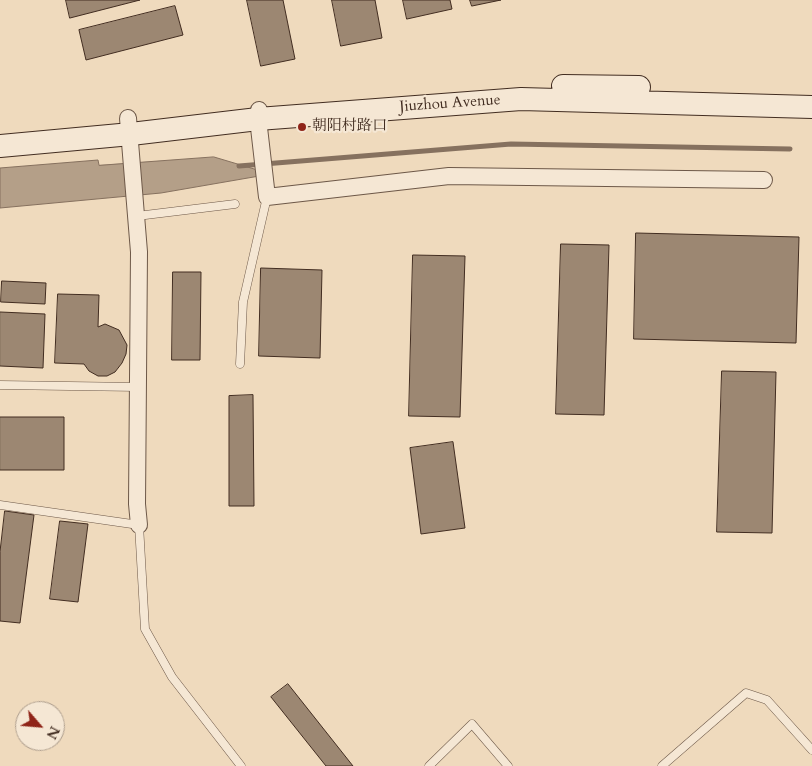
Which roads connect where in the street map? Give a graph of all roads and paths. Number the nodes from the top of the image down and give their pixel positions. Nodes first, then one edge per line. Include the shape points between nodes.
1 (812, 92) edge
2 (812, 107) edge
3 (258, 113) junction
4 (0, 131) edge
5 (130, 136) junction
6 (0, 146) edge
7 (764, 180) dead end
8 (268, 197) junction
9 (235, 204) dead end
10 (137, 216) junction
11 (240, 364) dead end
12 (0, 385) edge
13 (138, 387) junction
14 (0, 505) edge
15 (139, 525) junction
16 (812, 750) edge
17 (241, 766) edge
18 (429, 766) edge
19 (508, 766) edge
20 (662, 766) edge

1 - 3 main road via 523,87
2 - 3 main road, Jiuzhou Avenue via 521,99
3 - 5 main road, Jiuzhou Avenue
3 - 8 street
4 - 5 main road
5 - 6 main road, Jiuzhou Avenue
5 - 10 street
7 - 8 street via 449,176
8 - 11 lane via 243,302
9 - 10 lane
10 - 13 street
12 - 13 lane
13 - 15 street
14 - 15 lane
15 - 17 lane via 145,629 172,677
16 - 20 lane via 767,700 746,693
18 - 19 lane via 472,724

